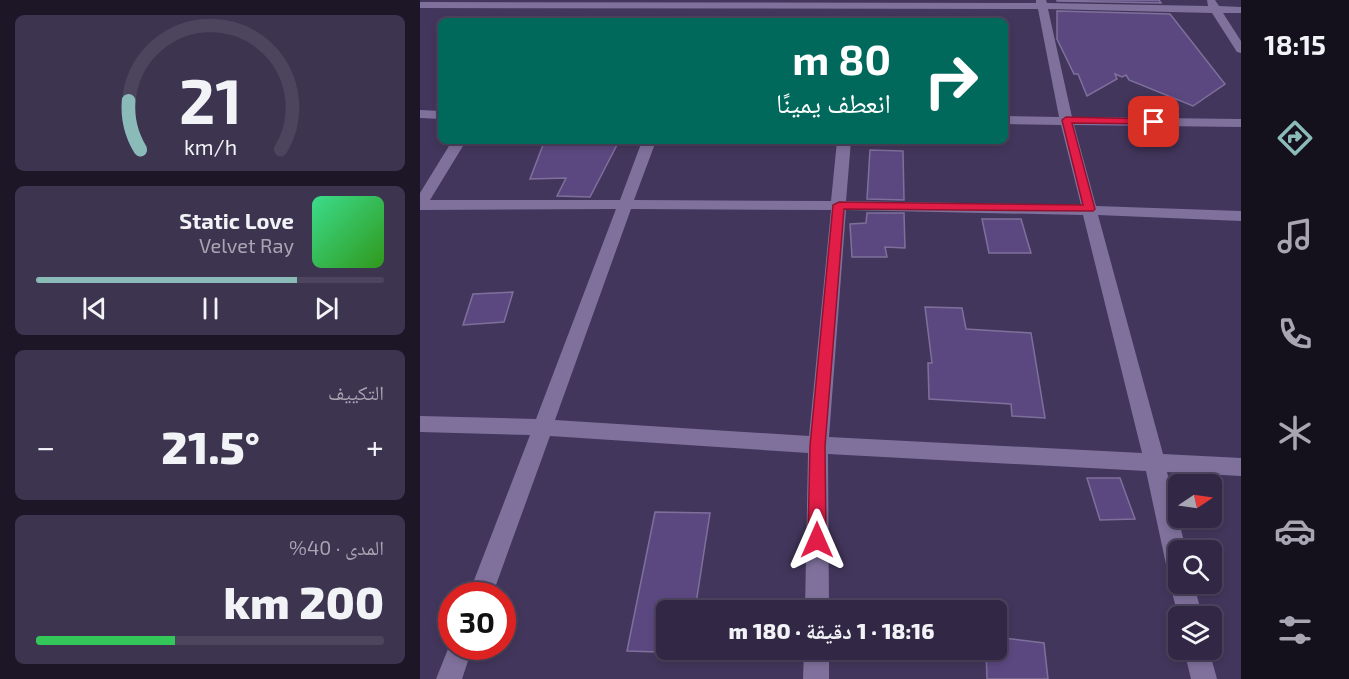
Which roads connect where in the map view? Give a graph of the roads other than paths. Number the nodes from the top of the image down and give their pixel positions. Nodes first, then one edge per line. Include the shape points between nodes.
1 (1210, 0) edge
2 (1042, 3) edge
3 (420, 5) edge
4 (539, 7) edge
5 (700, 7) edge
6 (858, 7) edge
7 (1217, 10) junction
8 (1241, 10) edge
9 (1241, 50) edge
10 (420, 114) edge
11 (438, 115) edge
12 (1008, 120) edge
13 (1066, 120) junction
14 (1241, 123) edge
15 (457, 144) edge
16 (648, 144) edge
17 (844, 144) edge
18 (627, 204) junction
19 (420, 205) edge
20 (839, 205) junction
21 (1089, 209) junction
22 (1241, 216) edge
23 (420, 424) edge
24 (543, 427) junction
25 (818, 446) junction
26 (1154, 460) junction
27 (1241, 466) edge
28 (1172, 540) edge
29 (485, 582) edge
30 (817, 600) edge
31 (456, 660) edge
32 (817, 660) edge
33 (1199, 660) edge
34 (449, 679) edge
35 (816, 679) edge
36 (1204, 679) edge

1 - 7 street
2 - 6 street
2 - 7 street
2 - 13 street
3 - 4 street
4 - 5 street
5 - 6 street
7 - 8 street
7 - 9 street
10 - 11 street
12 - 13 street
13 - 14 street
13 - 21 street
15 - 19 street
16 - 18 street
17 - 20 street
18 - 19 street
18 - 20 street
18 - 24 street
20 - 21 street
20 - 25 street
21 - 22 street
21 - 26 street
23 - 24 street
24 - 25 street
24 - 29 street
25 - 26 street
25 - 30 street
26 - 27 street
26 - 28 street
31 - 34 street
32 - 35 street
33 - 36 street

